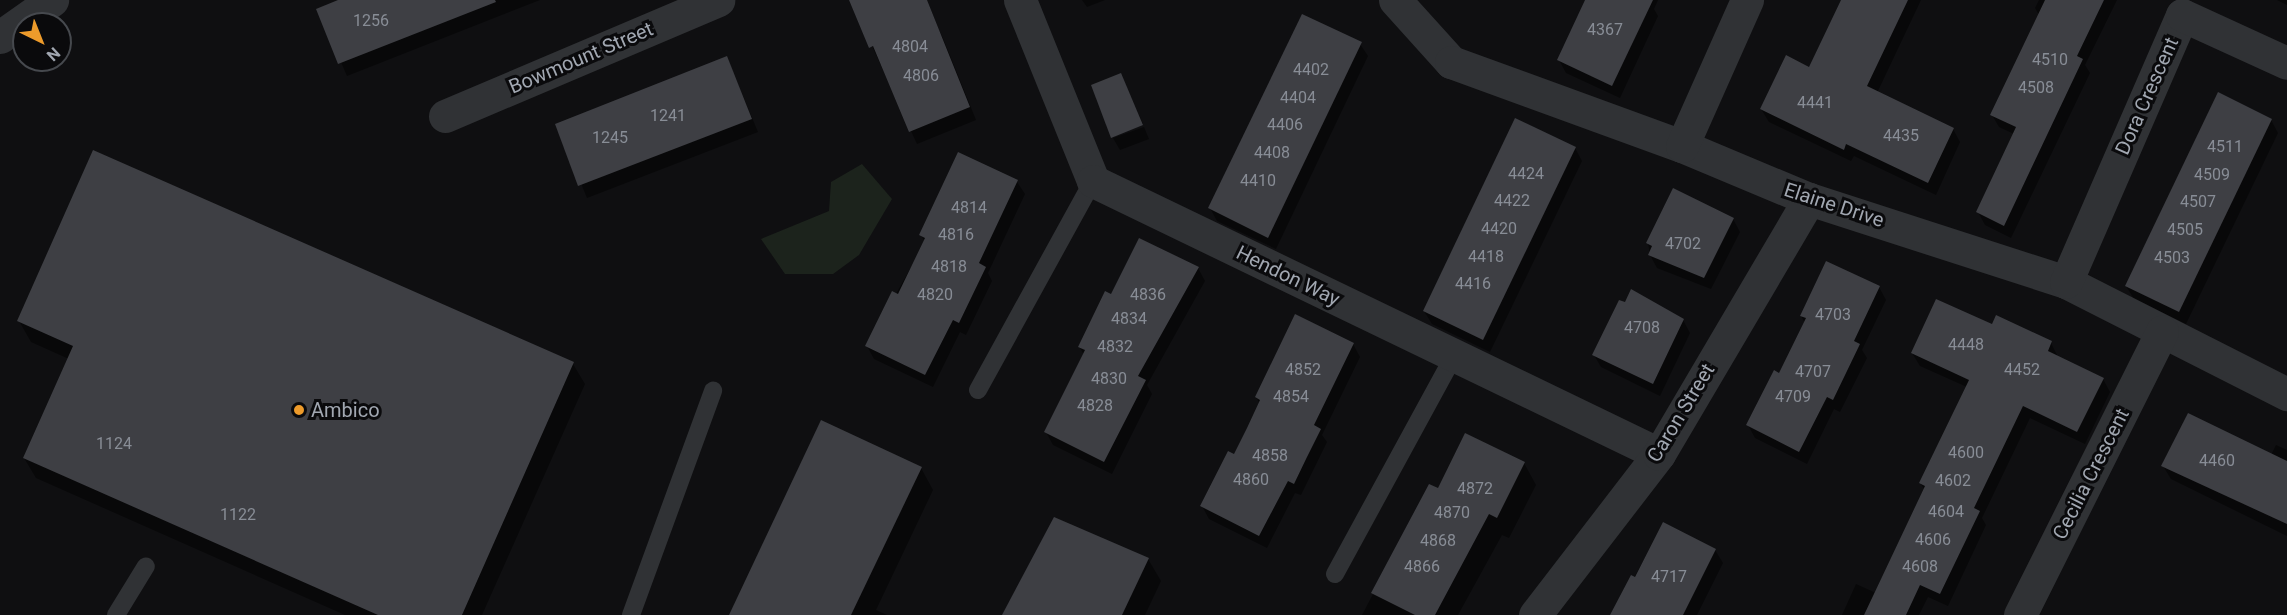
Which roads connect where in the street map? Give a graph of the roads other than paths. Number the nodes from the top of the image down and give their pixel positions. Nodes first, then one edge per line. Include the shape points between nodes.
1 (52, 0) edge
2 (718, 0) edge
3 (1020, 0) edge
4 (1395, 0) edge
5 (1747, 0) edge
6 (2186, 8) edge
7 (0, 37) edge
8 (2287, 63) edge
9 (445, 116) dead end
10 (1682, 146) junction
11 (1093, 181) junction
12 (1809, 199) junction
13 (2066, 282) junction
14 (2162, 332) junction
15 (1454, 356) junction
16 (978, 390) dead end
17 (713, 391) dead end
18 (2287, 394) edge
19 (1659, 454) junction
20 (146, 566) dead end
21 (1335, 574) dead end
22 (116, 615) edge
23 (631, 615) edge
24 (1535, 615) edge
25 (2020, 615) edge

1 - 7 street
2 - 9 street, Bowmount Street
3 - 11 street
4 - 10 street, Elaine Drive via 1451,62
5 - 10 street
6 - 8 street, Dora Crescent
6 - 13 street, Dora Crescent
10 - 12 street, Elaine Drive
11 - 15 street, Hendon Way
11 - 16 lane
12 - 13 street, Elaine Drive
12 - 19 street, Caron Street
13 - 14 street, Elaine Drive
14 - 18 street, Elaine Drive
14 - 25 street, Cecilia Crescent
15 - 19 street, Hendon Way
15 - 21 lane
17 - 23 lane
19 - 24 street, Caron Street
20 - 22 lane

